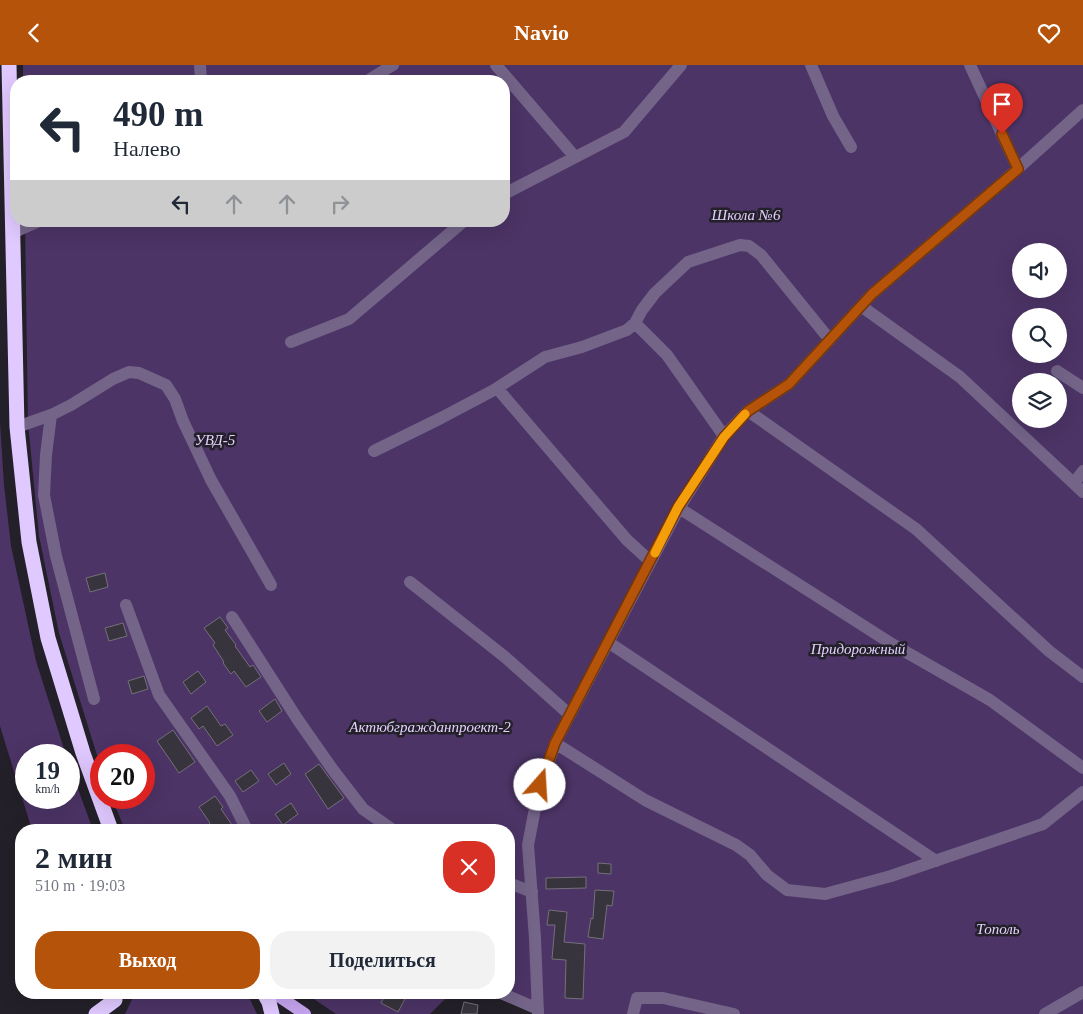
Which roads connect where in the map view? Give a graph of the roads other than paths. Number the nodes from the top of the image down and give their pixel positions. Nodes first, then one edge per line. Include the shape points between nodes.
1 (9, 65) edge
2 (393, 65) edge
3 (496, 65) edge
4 (681, 65) edge
5 (811, 65) edge
6 (970, 65) edge
7 (377, 75) edge
8 (505, 75) edge
9 (510, 81) edge
10 (1083, 110) edge
11 (10, 121) edge
12 (851, 147) dead end
13 (575, 157) junction
14 (1018, 169) junction
15 (510, 191) edge
16 (12, 227) edge
17 (26, 227) edge
18 (457, 227) edge
19 (12, 233) junction
20 (861, 306) junction
21 (635, 323) junction
22 (830, 340) junction
23 (291, 342) dead end
24 (1057, 371) dead end
25 (497, 388) junction
26 (1083, 388) edge
27 (748, 411) junction
28 (51, 415) junction
29 (17, 427) junction
30 (724, 437) junction
31 (374, 451) dead end
32 (1083, 471) edge
33 (1079, 487) edge
34 (678, 507) junction
35 (650, 561) junction
36 (410, 582) dead end
37 (271, 585) dead end
38 (126, 605) dead end
39 (232, 617) dead end
40 (608, 642) junction
41 (1083, 677) edge
42 (94, 699) dead end
43 (570, 715) junction
44 (555, 743) junction
45 (1083, 768) edge
46 (1083, 792) edge
47 (109, 824) edge
48 (244, 824) edge
49 (384, 824) edge
50 (936, 861) junction
51 (515, 886) edge
52 (532, 893) junction
53 (1083, 992) edge
54 (267, 999) edge
55 (283, 999) edge
56 (513, 999) edge
57 (116, 1002) edge
58 (538, 1012) edge
59 (96, 1014) edge
60 (272, 1014) edge
61 (305, 1014) edge
62 (633, 1014) edge
63 (734, 1014) edge
64 (1045, 1014) edge

1 - 11 highway
2 - 7 lane
3 - 8 lane
4 - 13 lane via 624,132
5 - 12 lane via 833,116
6 - 14 lane
9 - 13 lane
10 - 14 lane
13 - 15 lane
14 - 20 lane
16 - 19 highway
17 - 19 lane
18 - 23 lane via 349,319
19 - 29 highway
20 - 22 lane
20 - 33 lane via 960,377
21 - 22 lane via 655,293 688,262 740,245 761,255
21 - 25 lane via 627,330 582,347 545,357
21 - 30 lane via 667,355
22 - 27 lane via 789,384
24 - 26 lane
25 - 31 lane
25 - 35 lane via 627,540
27 - 30 lane
27 - 41 lane via 916,529 1049,651
28 - 29 lane
28 - 37 lane via 129,372 166,385 211,480
28 - 42 lane via 44,495 56,556
29 - 47 highway via 29,542 48,639
30 - 34 lane
32 - 33 lane
34 - 35 lane
34 - 45 lane via 892,644 990,700
35 - 40 lane
36 - 43 lane via 505,657
38 - 48 lane via 159,695 230,796
39 - 49 lane via 333,770 363,809
40 - 43 lane
40 - 50 lane
43 - 44 lane
44 - 50 lane via 646,799 736,845 787,890 825,894
44 - 52 lane via 537,798 528,845
46 - 50 lane via 1043,824
51 - 52 lane
52 - 58 lane
53 - 64 lane
54 - 60 highway
55 - 61 main road
56 - 58 lane
57 - 59 highway
62 - 63 lane via 637,998 663,998

